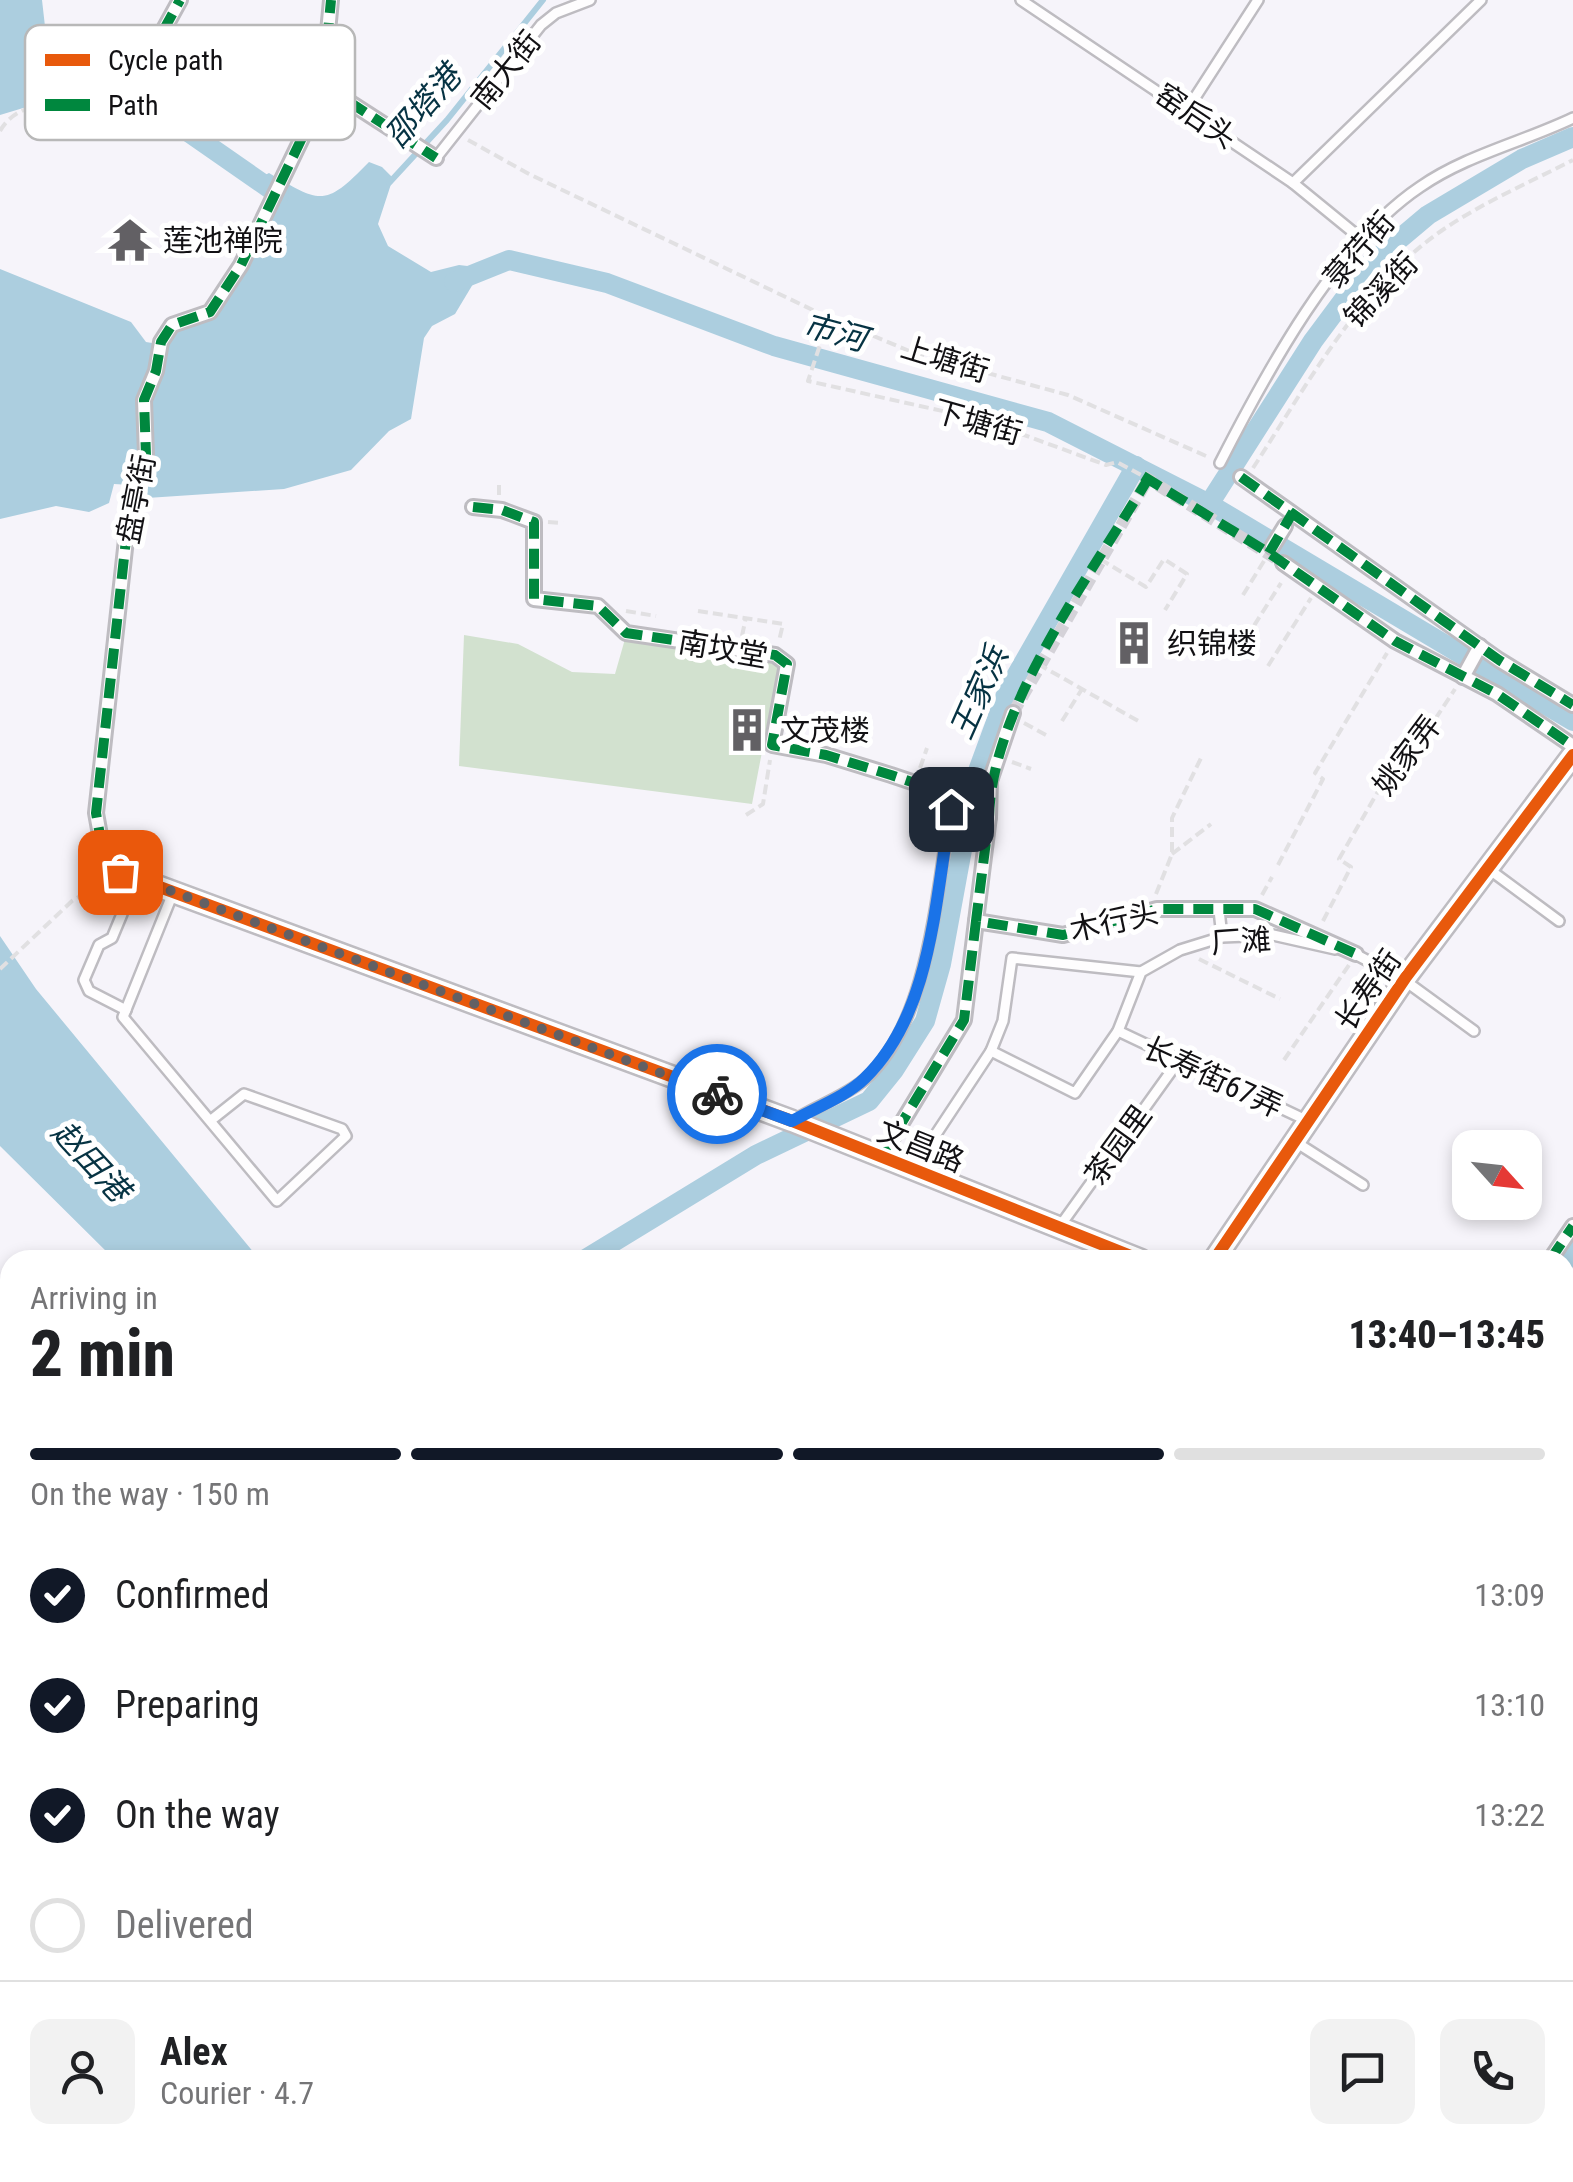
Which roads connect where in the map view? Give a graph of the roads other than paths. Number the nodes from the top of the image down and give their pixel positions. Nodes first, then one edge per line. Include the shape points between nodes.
1 (180, 0) edge
2 (331, 0) edge
3 (590, 0) edge
4 (1022, 0) edge
5 (1258, 0) edge
6 (1481, 0) edge
7 (166, 25) edge
8 (328, 25) edge
9 (355, 106) edge
10 (1187, 110) junction
11 (1573, 118) edge
12 (300, 140) edge
13 (432, 155) joint
14 (1293, 183) junction
15 (1364, 241) junction
16 (1220, 463) road end
17 (1243, 478) road end
18 (474, 507) dead end
19 (1285, 526) dead end
20 (1271, 550) road end
21 (1286, 566) tunnel mouth
22 (1479, 649) junction
23 (1465, 672) junction
24 (1573, 705) edge
25 (1012, 715) tunnel mouth
26 (1573, 746) edge
27 (1573, 755) edge
28 (954, 809) junction
29 (985, 816) junction
30 (1488, 868) junction
31 (120, 872) joint
32 (173, 892) junction
33 (1219, 910) junction
34 (122, 914) dead end
35 (1559, 920) dead end
36 (976, 921) junction
37 (1222, 937) junction
38 (1356, 954) junction
39 (1141, 972) junction
40 (1404, 980) junction
41 (126, 1010) junction
42 (1118, 1031) junction
43 (1474, 1031) dead end
44 (991, 1051) junction
45 (1177, 1063) junction
46 (210, 1121) junction
47 (792, 1121) junction
48 (1308, 1121) junction
49 (1294, 1141) junction
50 (881, 1157) junction
51 (912, 1170) junction
52 (1363, 1185) dead end
53 (1573, 1226) edge
54 (1058, 1228) junction
55 (1115, 1250) edge
56 (1221, 1250) edge
57 (1557, 1250) edge

1 - 7 street
2 - 8 street, 盘亭街
3 - 13 lane, 南大街 via 541,25
4 - 10 lane, 窑后头
5 - 10 lane
6 - 14 lane
9 - 13 street
10 - 14 lane, 窑后头
11 - 15 lane, 菉荇街 via 1420,187
12 - 31 street, 盘亭街 via 241,264 210,312 172,326 160,342 144,400 146,454 130,504 96,813 102,846
14 - 15 lane, 窑后头
15 - 16 lane, 菉荇街 via 1293,336
17 - 22 street
18 - 28 street, 南坟堂 via 534,522 534,599 598,606 626,633 776,655 786,664 772,745 826,754 918,784
19 - 20 street
21 - 23 street via 1394,641
22 - 23 street
22 - 24 street
23 - 26 street
25 - 29 street
27 - 30 street, 长寿街
28 - 29 street
28 - 47 lane via 918,991 900,1028 864,1080
29 - 36 street
30 - 35 lane
30 - 40 street, 长寿街
31 - 32 street, 文昌路
32 - 41 lane
32 - 47 street, 文昌路
33 - 36 street, 木行头 via 1149,912 1063,934
33 - 37 lane
33 - 38 street, 木行头 via 1254,909
34 - 41 lane via 84,980 88,991
36 - 50 street via 964,1020
37 - 38 lane, 厂滩 via 1272,935
37 - 39 lane, 厂滩
38 - 40 lane, 厂滩
39 - 42 lane
39 - 44 lane via 1012,958 1003,1021
40 - 43 lane, 厂滩
40 - 48 street, 长寿街
41 - 46 lane via 123,1016
42 - 44 lane via 1075,1093
42 - 45 lane, 长寿街67弄
44 - 51 lane
45 - 48 lane, 长寿街67弄
45 - 54 lane, 茶园里
46 - 46 lane via 277,1202 346,1136 244,1094
47 - 50 street, 文昌路
48 - 49 street, 长寿街
49 - 52 lane
49 - 56 street, 长寿街
50 - 51 street, 文昌路
51 - 54 street, 文昌路
53 - 57 street
54 - 55 street, 文昌路

